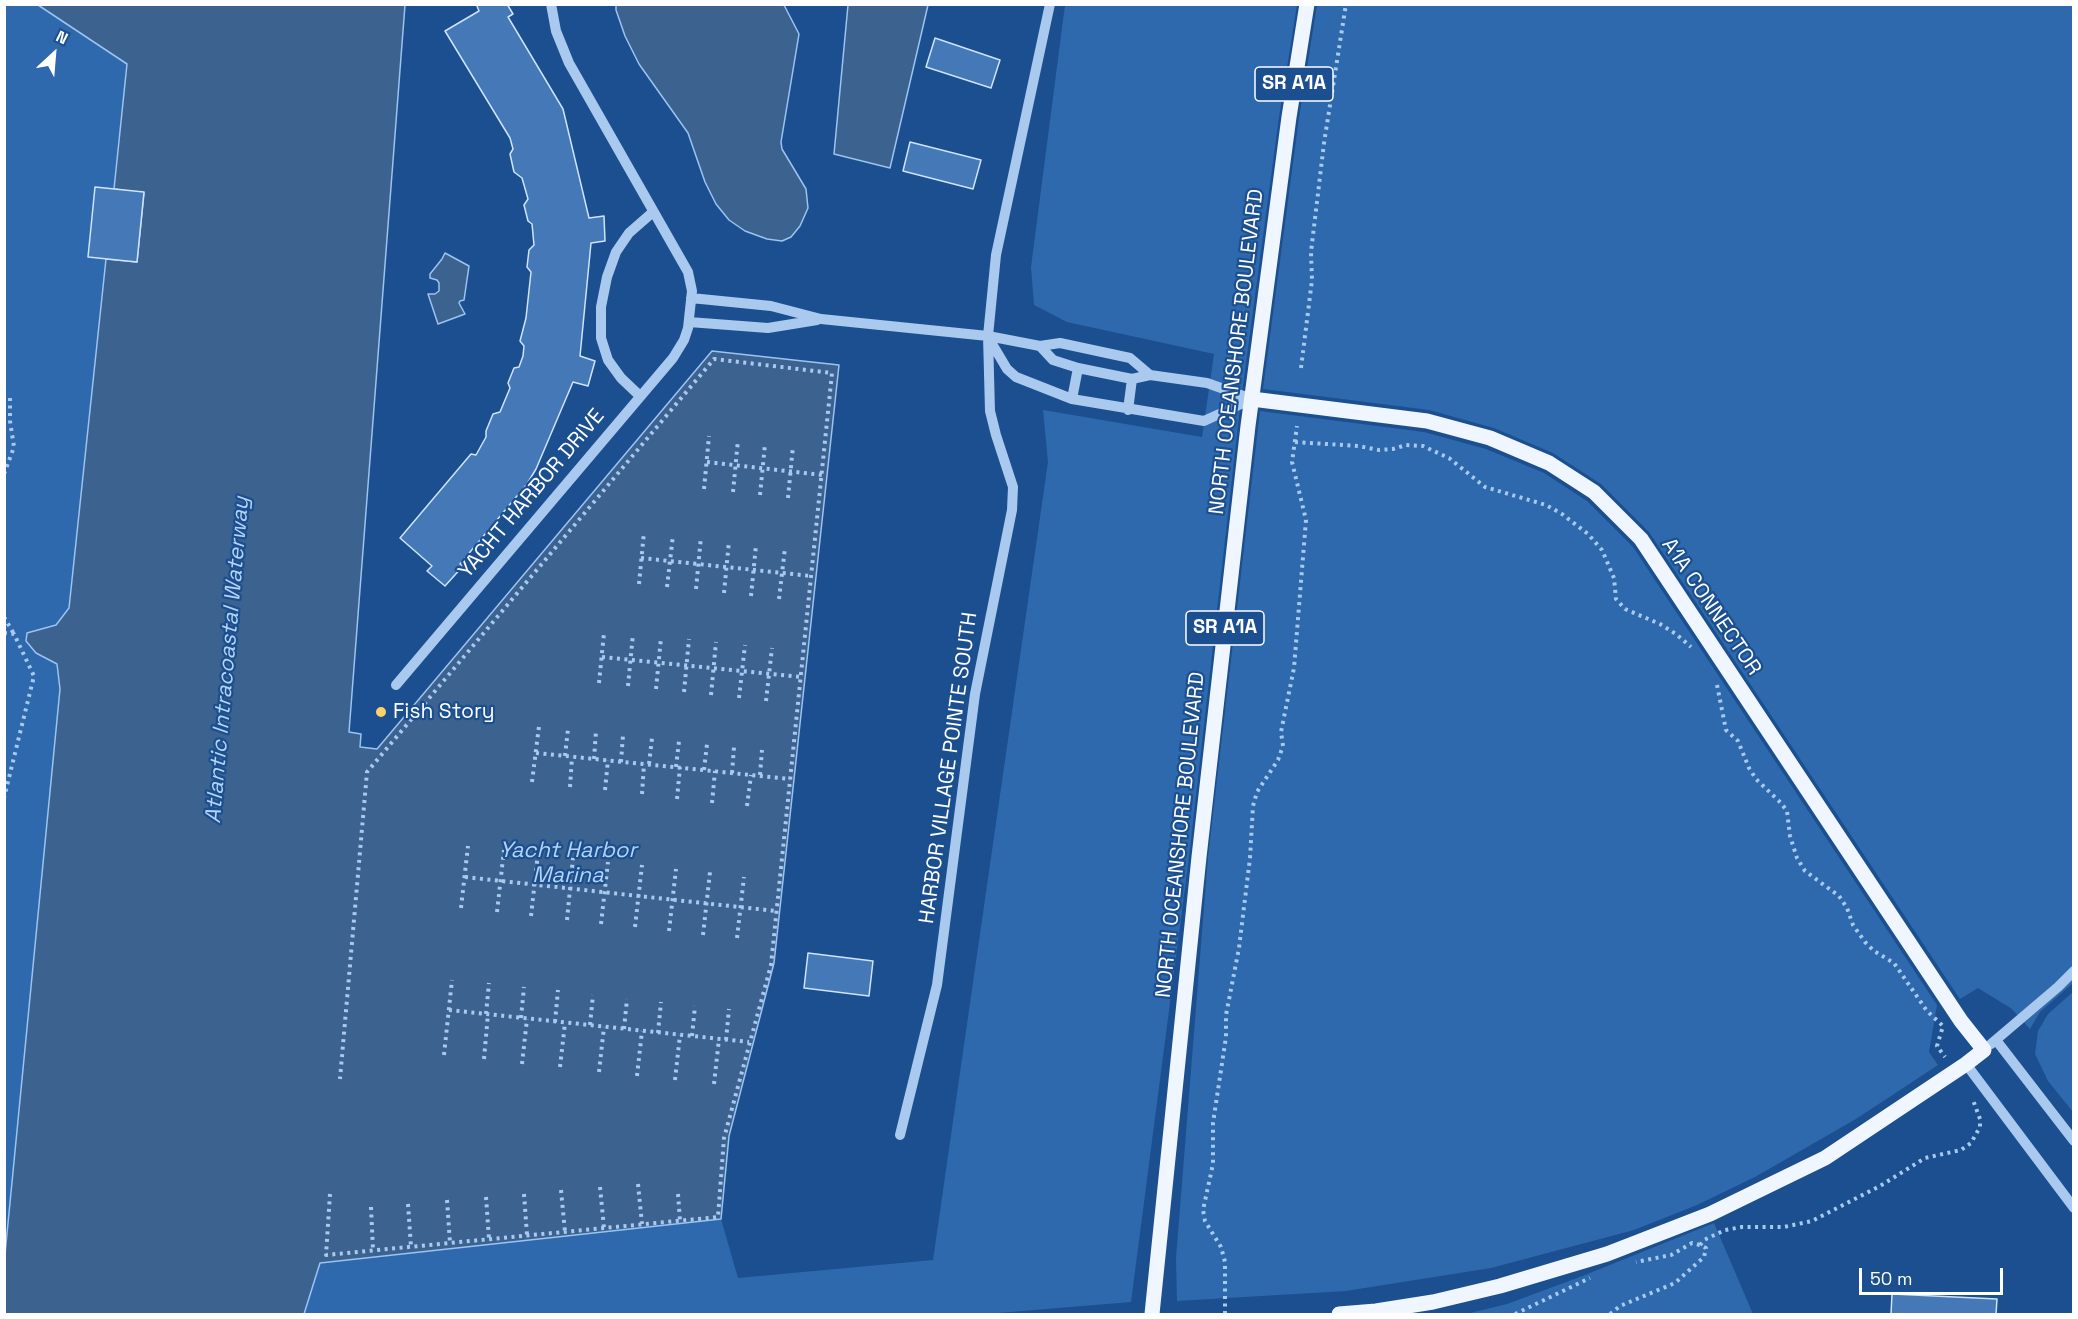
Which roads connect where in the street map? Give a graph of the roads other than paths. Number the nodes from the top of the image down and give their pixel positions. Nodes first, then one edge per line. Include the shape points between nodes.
1 (551, 4) edge
2 (1050, 4) edge
3 (1307, 4) edge
4 (653, 212) junction
5 (692, 298) junction
6 (821, 319) junction
7 (689, 322) junction
8 (988, 336) junction
9 (1040, 346) junction
10 (1078, 368) junction
11 (1150, 375) junction
12 (1132, 379) junction
13 (640, 396) junction
14 (1072, 399) junction
15 (1252, 399) junction
16 (1128, 410) junction
17 (396, 685) dead end
18 (2073, 971) edge
19 (1996, 1040) junction
20 (1984, 1050) junction
21 (1966, 1064) junction
22 (900, 1135) dead end
23 (2073, 1142) edge
24 (2073, 1208) edge
25 (1152, 1314) edge
26 (1339, 1314) edge

1 - 4 street, YACHT HARBOR DRIVE via 556,31 569,63
2 - 8 street, HARBOR VILLAGE POINTE SOUTH via 996,255
3 - 15 main road, NORTH OCEANSHORE BOULEVARD / SR A1A
4 - 5 street, YACHT HARBOR DRIVE via 688,272
4 - 13 street via 629,233 616,252 606,277 601,307 601,338 608,360
5 - 6 street via 771,306
5 - 7 street, YACHT HARBOR DRIVE
6 - 7 street via 768,328
6 - 8 street
7 - 13 street, YACHT HARBOR DRIVE via 677,352
8 - 9 street
8 - 14 street via 1006,369 1016,377
8 - 22 street, HARBOR VILLAGE POINTE SOUTH via 990,411 1014,498 975,694 937,986
9 - 10 street via 1053,360
9 - 11 street via 1060,343 1130,358
10 - 12 street
10 - 14 street
11 - 12 street
11 - 15 street via 1207,383
12 - 16 street
13 - 17 street, YACHT HARBOR DRIVE
14 - 16 street
15 - 16 street via 1204,421
15 - 20 main road, A1A CONNECTOR via 1427,421 1490,438 1549,463 1594,492 1641,539
15 - 25 main road, NORTH OCEANSHORE BOULEVARD / SR A1A
18 - 19 street
19 - 20 street
19 - 23 street
20 - 21 main road
21 - 24 street
21 - 26 main road via 1825,1158 1710,1214 1606,1254 1500,1286 1433,1302

